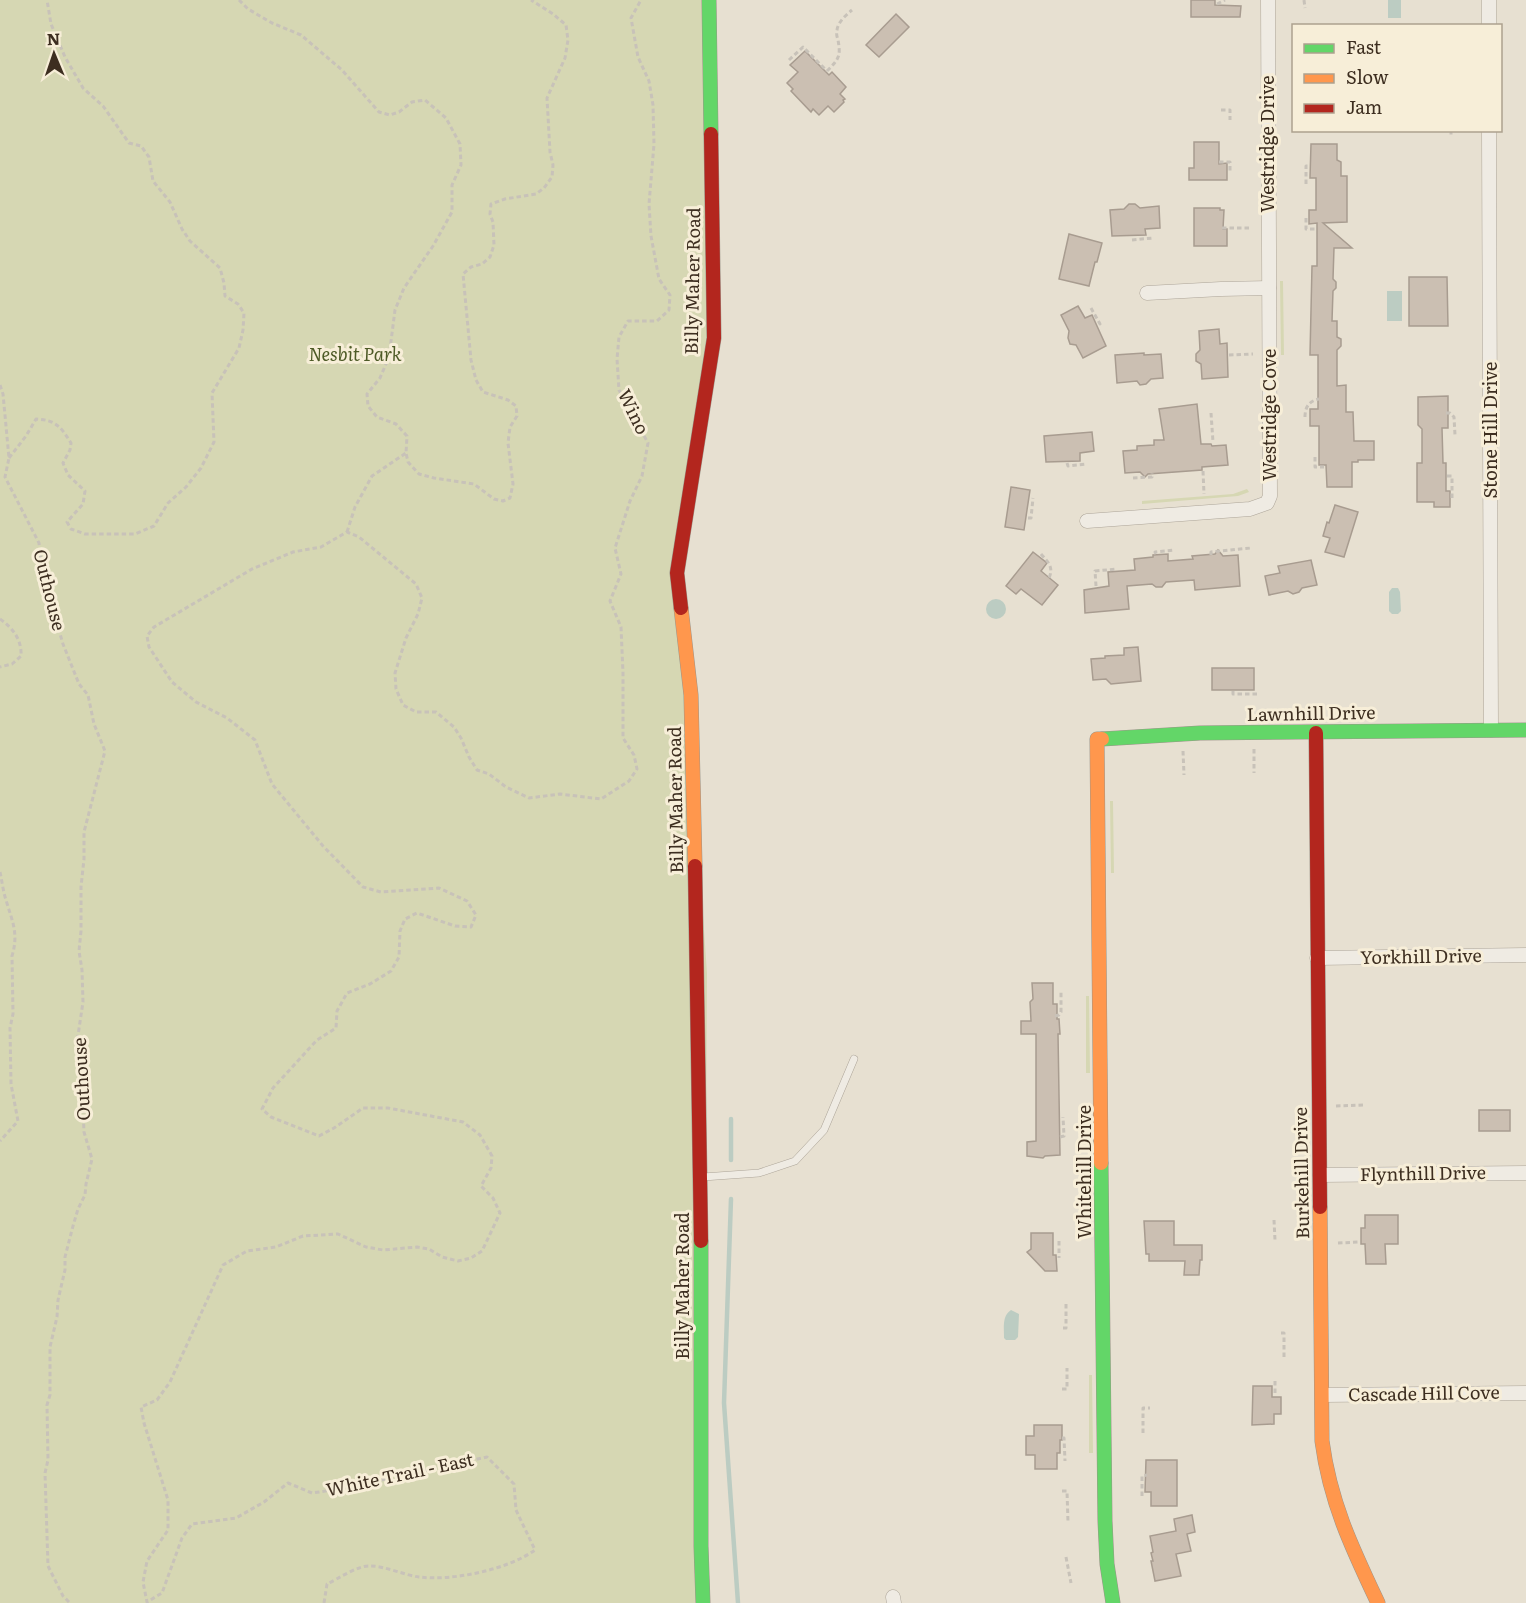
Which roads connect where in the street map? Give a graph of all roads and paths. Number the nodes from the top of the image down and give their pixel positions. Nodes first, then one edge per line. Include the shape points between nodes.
1 (47, 0) edge
2 (239, 0) edge
3 (531, 0) edge
4 (641, 0) edge
5 (710, 0) edge
6 (1225, 0) edge
7 (1268, 0) edge
8 (1304, 0) edge
9 (1489, 0) edge
10 (1217, 4) dead end
11 (1305, 8) dead end
12 (852, 10) dead end
13 (1489, 24) edge
14 (789, 60) dead end
15 (1221, 110) dead end
16 (1230, 120) dead end
17 (1451, 132) edge
18 (1489, 132) edge
19 (1451, 136) dead end
20 (1219, 162) dead end
21 (1308, 166) dead end
22 (1230, 172) dead end
23 (1306, 184) dead end
24 (1306, 218) dead end
25 (1222, 228) dead end
26 (1252, 228) dead end
27 (1315, 229) dead end
28 (1153, 238) dead end
29 (1132, 240) dead end
30 (1269, 288) junction
31 (1148, 293) dead end
32 (1091, 308) dead end
33 (1098, 325) dead end
34 (1252, 354) dead end
35 (1229, 356) dead end
36 (0, 385) edge
37 (1319, 399) dead end
38 (1211, 413) dead end
39 (1446, 413) dead end
40 (1305, 417) dead end
41 (1455, 435) dead end
42 (1212, 442) dead end
43 (406, 453) junction
44 (1315, 457) dead end
45 (9, 458) junction
46 (1067, 463) dead end
47 (1087, 464) dead end
48 (1324, 467) dead end
49 (1203, 471) dead end
50 (1152, 473) dead end
51 (1447, 476) dead end
52 (1133, 478) dead end
53 (1204, 494) dead end
54 (1033, 498) dead end
55 (1452, 500) dead end
56 (1028, 518) dead end
57 (1087, 521) dead end
58 (347, 532) junction
59 (1251, 548) dead end
60 (1174, 550) dead end
61 (1041, 554) dead end
62 (1156, 554) dead end
63 (1211, 555) dead end
64 (1117, 569) dead end
65 (1049, 578) dead end
66 (1096, 586) dead end
67 (0, 619) edge
68 (0, 667) edge
69 (1233, 691) dead end
70 (1258, 694) dead end
71 (1491, 730) junction
72 (1526, 730) edge
73 (1316, 733) junction
74 (1097, 740) joint
75 (1254, 749) dead end
76 (1183, 751) dead end
77 (1254, 773) dead end
78 (1184, 775) dead end
79 (0, 872) edge
80 (1526, 955) edge
81 (1317, 958) junction
82 (1061, 990) dead end
83 (1055, 1016) dead end
84 (854, 1059) dead end
85 (1364, 1105) dead end
86 (1335, 1106) dead end
87 (1063, 1117) dead end
88 (1060, 1137) dead end
89 (0, 1141) edge
90 (1526, 1173) edge
91 (1320, 1175) junction
92 (701, 1178) junction
93 (1274, 1220) dead end
94 (1275, 1240) dead end
95 (1059, 1241) dead end
96 (1360, 1242) dead end
97 (1336, 1243) dead end
98 (1059, 1258) dead end
99 (1066, 1304) dead end
100 (1064, 1328) dead end
101 (1281, 1333) dead end
102 (1284, 1358) dead end
103 (1067, 1368) dead end
104 (1275, 1381) dead end
105 (1062, 1389) dead end
106 (1526, 1393) edge
107 (1275, 1395) dead end
108 (1323, 1395) junction
109 (1150, 1408) dead end
110 (1143, 1433) dead end
111 (1062, 1438) dead end
112 (1065, 1461) dead end
113 (1147, 1476) dead end
114 (1062, 1491) dead end
115 (1142, 1496) dead end
116 (1068, 1522) dead end
117 (1066, 1557) dead end
118 (1071, 1583) dead end
119 (146, 1602) edge
120 (70, 1603) edge
121 (324, 1603) edge
122 (703, 1603) edge
123 (1113, 1603) edge
124 (1378, 1603) edge

1 - 45 path via 51,24 83,88 103,106 129,142 141,146 148,157 153,181 170,202 182,229 220,268 225,296 244,313 243,330 239,348 212,393 214,442 201,468 168,503 154,526 135,534 108,535 71,529 67,522 83,504 85,491 68,475 63,464 71,443 49,419 36,418
2 - 43 path via 272,23 301,35 342,70 379,112 390,116 412,102 425,100 446,118 460,144 461,165 452,185 452,212 404,288 396,310 389,357 367,394 368,406 377,417 396,424 407,436
3 - 43 path via 566,25 568,40 565,58 547,99 552,177 536,194 491,204 494,245 490,257 463,274 476,380 483,392 516,406 517,416 510,427 508,442 513,484 510,498 494,499 474,484 419,474 408,462
4 - 58 path, Wino via 631,18 653,105 651,236 659,279 670,295 669,310 657,321 628,321 619,336 617,359 619,390 648,443 642,476 615,548 621,574 610,601 621,627 623,738 634,755 637,769 629,781 601,799 560,794 528,798 477,770 462,738 436,712 416,711 403,705 395,673 422,598 416,584 359,537
5 - 92 street, Billy Maher Road via 714,338 677,573 692,696
6 - 10 path
7 - 30 street, Westridge Drive
8 - 11 path
9 - 13 street
12 - 14 path via 837,27 840,53 828,71 803,47
15 - 16 path via 1230,110
17 - 19 path
18 - 71 street, Stone Hill Drive
20 - 22 path via 1230,162
21 - 23 path
24 - 27 path via 1306,229
25 - 26 path
28 - 29 path
30 - 31 street
30 - 57 street, Westridge Cove via 1268,503 1250,509
32 - 33 path
34 - 35 path
36 - 45 path, Outhouse
37 - 40 path via 1306,408
38 - 42 path
39 - 41 path via 1454,417
43 - 58 path via 372,476
44 - 48 path via 1315,468
45 - 120 path, Outhouse via 5,477 39,543 40,562 63,644 79,684 88,695 93,724 105,751 84,832 81,887 79,951 83,1002 77,1042 84,1132 92,1159 58,1300 50,1347 47,1405 48,1566
46 - 47 path
49 - 53 path
50 - 52 path via 1152,477
51 - 55 path via 1452,476
54 - 56 path
58 - 119 path, White Trail - East via 321,547 293,552 252,569 154,627 147,636 149,647 172,682 195,702 227,718 255,740 272,784 363,887 381,892 439,888 466,901 476,915 471,927 455,926 417,913 405,919 400,931 399,957 391,971 347,993 338,1011 336,1028 317,1040 273,1089 262,1109 270,1117 319,1136 363,1108 388,1107 463,1122 480,1136 492,1156 491,1168 481,1186 500,1213 482,1251 458,1261 417,1246 383,1250 366,1247 338,1234 303,1236 276,1247 247,1251 223,1265 170,1382 157,1400 141,1407 168,1500 168,1530 147,1561 143,1582
59 - 63 path
60 - 62 path
61 - 65 path via 1050,562
64 - 66 path via 1095,571
67 - 68 path via 14,631 21,656
69 - 70 path
71 - 72 street, Lawnhill Drive
71 - 73 street, Lawnhill Drive
73 - 74 street, Lawnhill Drive
73 - 81 street, Burkehill Drive
74 - 123 street, Whitehill Drive via 1105,1521
75 - 77 path
76 - 78 path
79 - 89 path via 15,925 10,1039 11,1084 18,1121
80 - 81 street, Yorkhill Drive
81 - 91 street, Burkehill Drive
82 - 83 path via 1061,1012
84 - 92 lane via 824,1130 795,1161 759,1173
85 - 86 path
87 - 88 path via 1064,1137
90 - 91 street, Flynthill Drive
91 - 108 street, Burkehill Drive
92 - 122 street, Billy Maher Road
93 - 94 path
95 - 98 path
96 - 97 path
99 - 100 path
101 - 102 path
103 - 105 path via 1067,1389
104 - 107 path
106 - 108 street, Cascade Hill Cove
108 - 124 street, Burkehill Drive via 1323,1457 1332,1497
109 - 110 path via 1143,1408
111 - 112 path
113 - 115 path via 1142,1476
114 - 116 path via 1067,1491
117 - 118 path
119 - 121 path, White Trail - East via 162,1593 182,1538 192,1524 236,1518 288,1483 312,1493 487,1457 514,1484 516,1510 535,1550 523,1558 450,1578 418,1577 369,1565 327,1584

